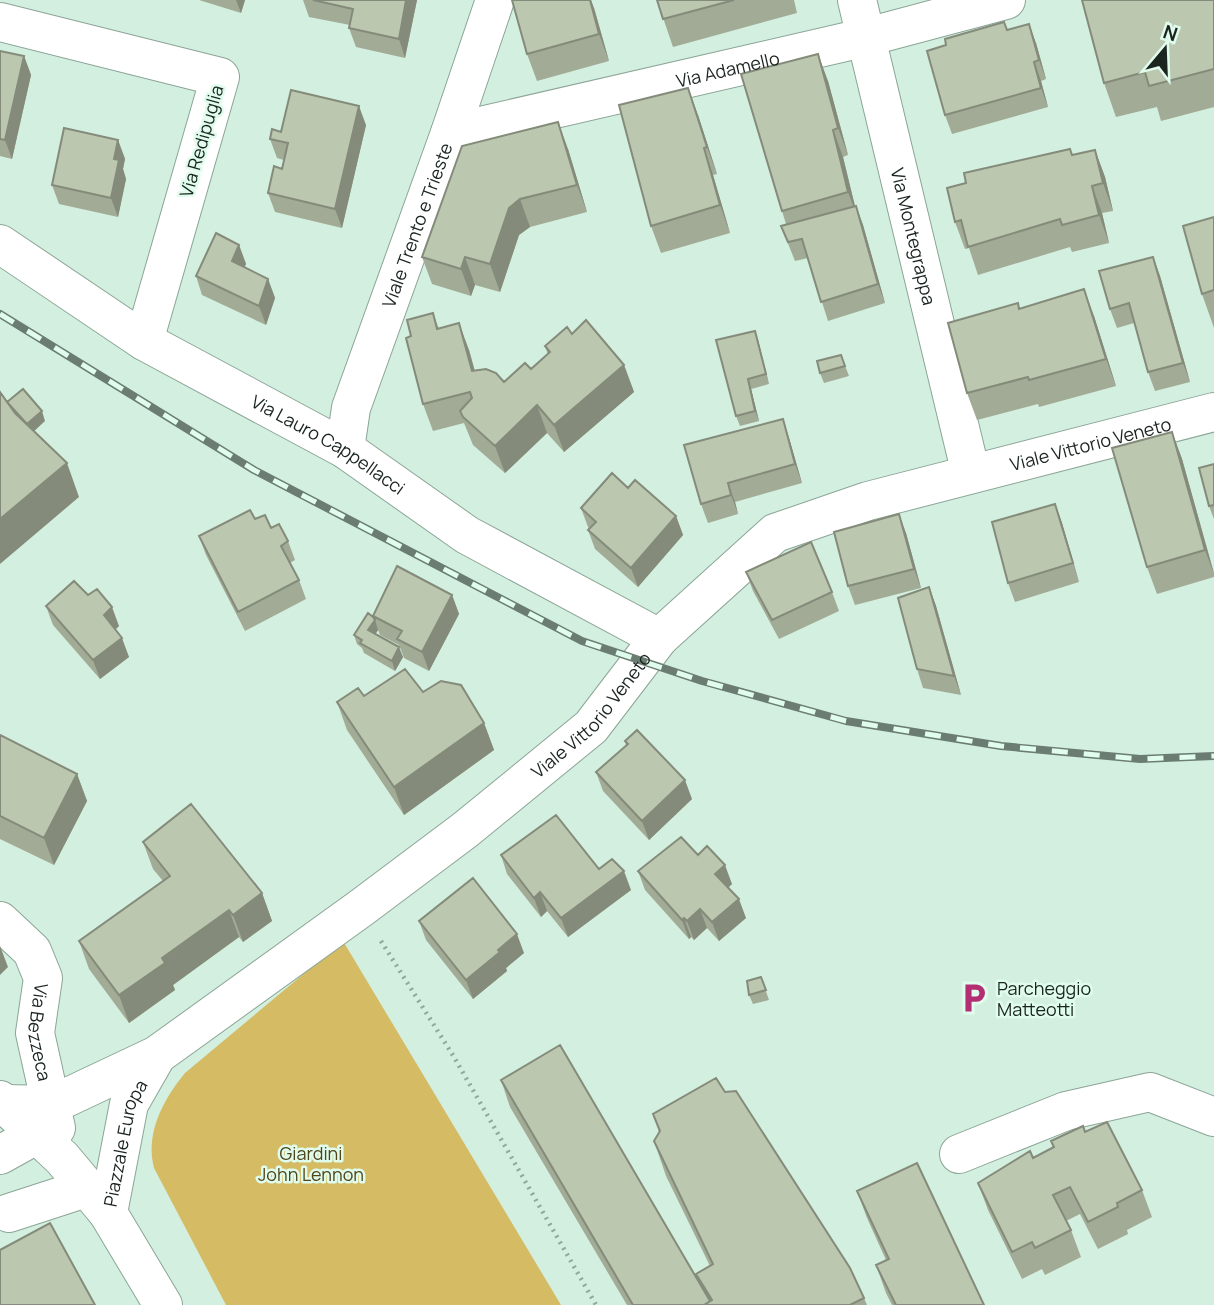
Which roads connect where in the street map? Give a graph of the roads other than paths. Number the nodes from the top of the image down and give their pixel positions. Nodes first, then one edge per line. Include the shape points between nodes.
1 (495, 0) edge
2 (857, 0) edge
3 (1006, 0) edge
4 (0, 22) edge
5 (867, 37) junction
6 (450, 134) junction
7 (0, 244) edge
8 (144, 341) junction
9 (1214, 412) edge
10 (345, 449) junction
11 (971, 474) junction
12 (659, 638) junction
13 (0, 921) edge
14 (158, 1055) junction
15 (2, 1102) edge
16 (1214, 1116) edge
17 (50, 1133) junction
18 (959, 1154) dead end
19 (0, 1155) edge
20 (97, 1200) junction
21 (9, 1213) dead end
22 (163, 1305) edge

1 - 6 street, Viale Trento e Trieste
2 - 5 street, Via Montegrappa
3 - 5 street, Via Adamello
4 - 8 street, Via Redipuglia via 220,77
5 - 6 street, Via Adamello
5 - 11 street, Via Montegrappa
6 - 10 street, Viale Trento e Trieste via 351,408
7 - 8 street, Via Lauro Cappellacci
8 - 10 street, Via Lauro Cappellacci
9 - 11 street, Viale Vittorio Veneto
10 - 12 street, Via Lauro Cappellacci via 467,535
11 - 12 street, Viale Vittorio Veneto via 869,501 775,533
12 - 14 street, Viale Vittorio Veneto via 592,727 465,830
13 - 17 street, Via Bezzeca via 32,951 43,978 35,1033
14 - 17 street, Viale Vittorio Veneto
14 - 20 street, Piazzale Europa via 129,1104
15 - 17 street, Viale Vittorio Veneto
16 - 18 street via 1150,1092 1066,1111
17 - 19 street
17 - 20 street
20 - 21 street
20 - 22 street, Piazzale Europa

